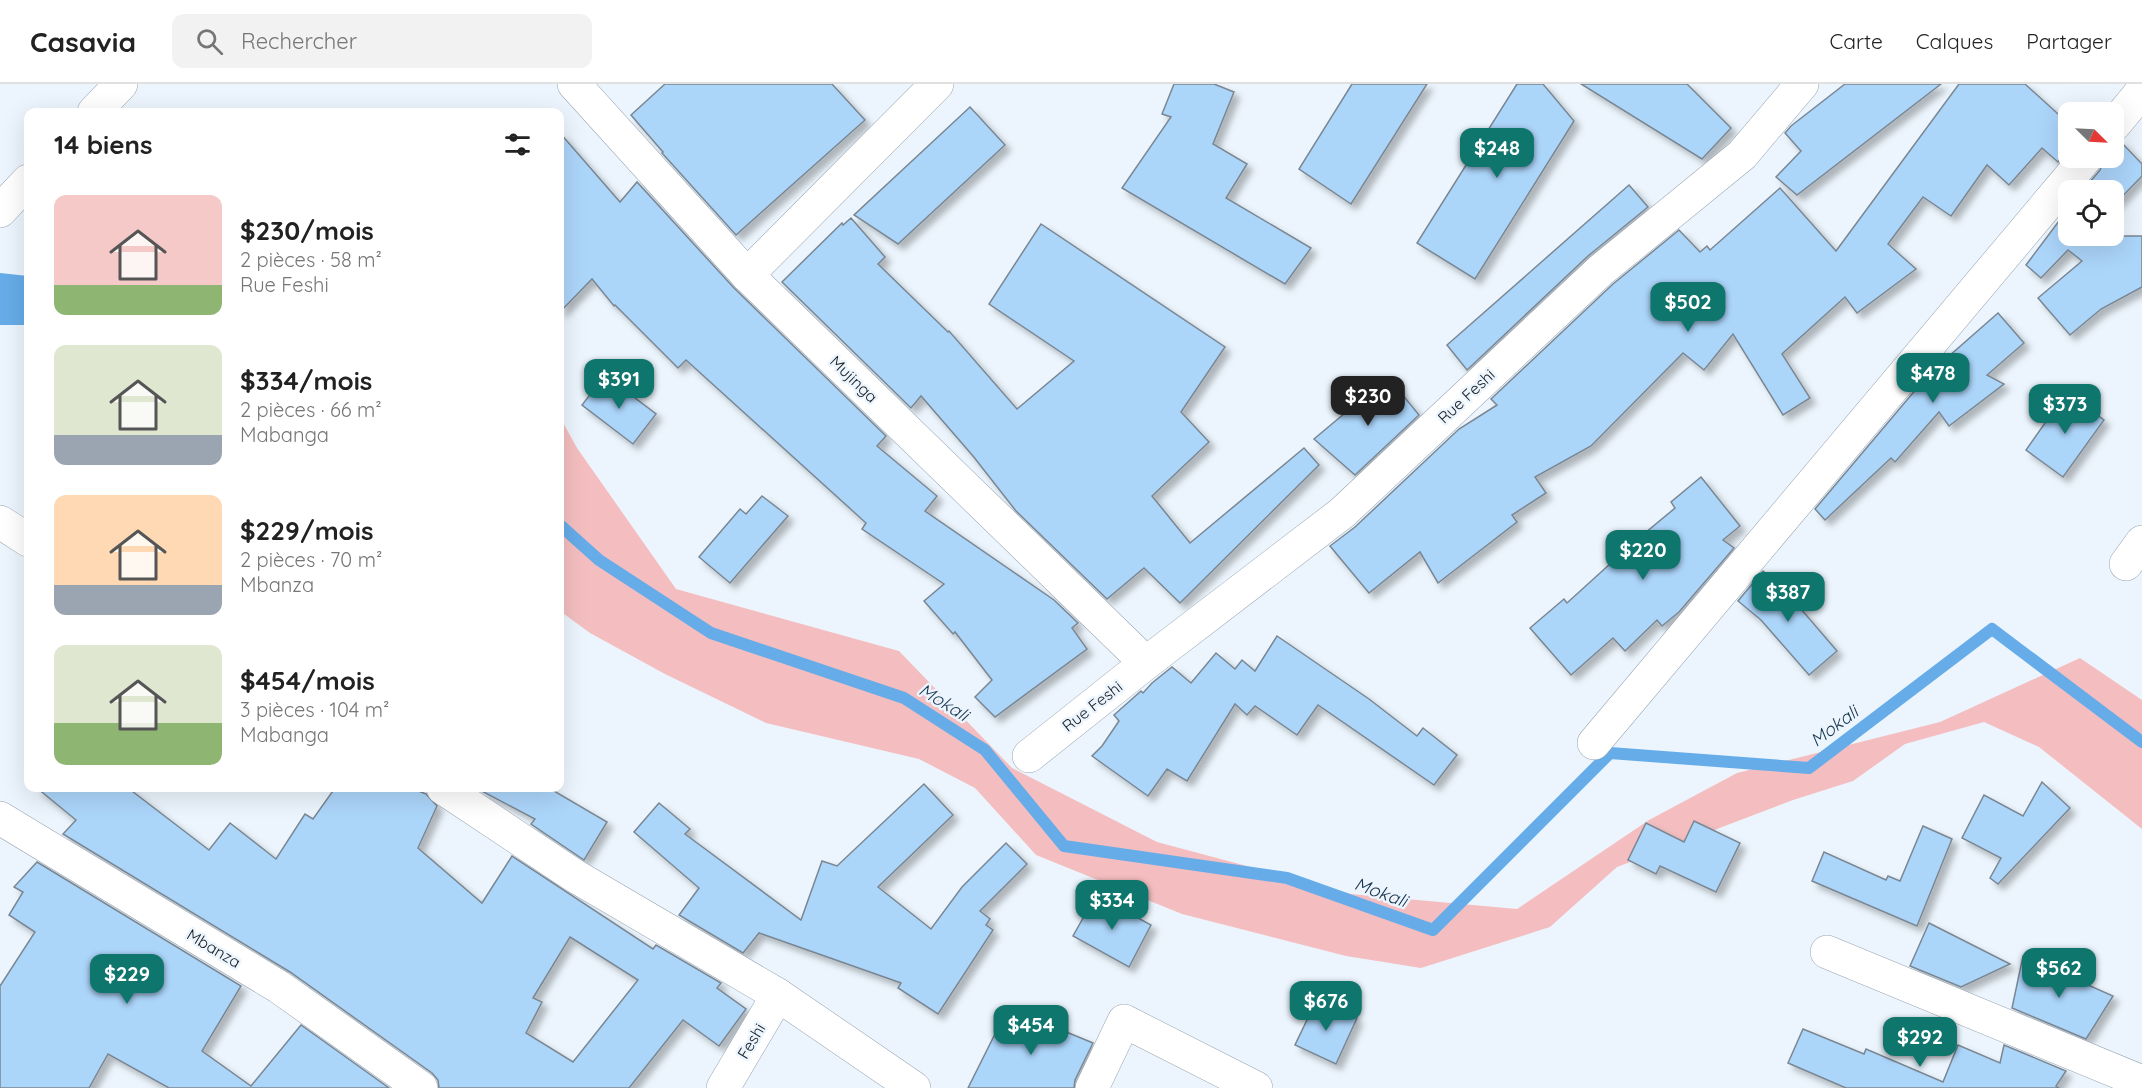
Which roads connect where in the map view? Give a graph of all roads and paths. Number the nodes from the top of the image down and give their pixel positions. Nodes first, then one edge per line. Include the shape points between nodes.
1 (121, 84) edge
2 (574, 84) edge
3 (937, 84) edge
4 (1802, 84) edge
5 (2142, 91) edge
6 (98, 108) edge
7 (2124, 113) edge
8 (2078, 168) edge
9 (24, 185) edge
10 (0, 211) edge
11 (747, 275) junction
12 (0, 522) edge
13 (24, 537) edge
14 (1146, 663) junction
15 (1593, 742) dead end
16 (1029, 756) dead end
17 (449, 792) edge
18 (0, 818) edge
19 (1827, 952) dead end
20 (778, 995) junction
21 (2142, 1082) edge
22 (421, 1088) edge
23 (723, 1088) edge
24 (914, 1088) edge
25 (1092, 1088) edge
26 (1256, 1088) edge

1 - 6 street
2 - 11 street, Mujinga
3 - 11 street
4 - 14 street, Rue Feshi via 1742,155 1601,270 1342,513
5 - 7 street
8 - 15 street
9 - 10 street
11 - 14 street, Mujinga
12 - 13 street
14 - 16 street, Rue Feshi
17 - 20 street via 575,876
18 - 22 street, Mbanza via 279,987
19 - 21 street
20 - 23 street, Feshi
20 - 24 street
25 - 26 street via 1124,1021

